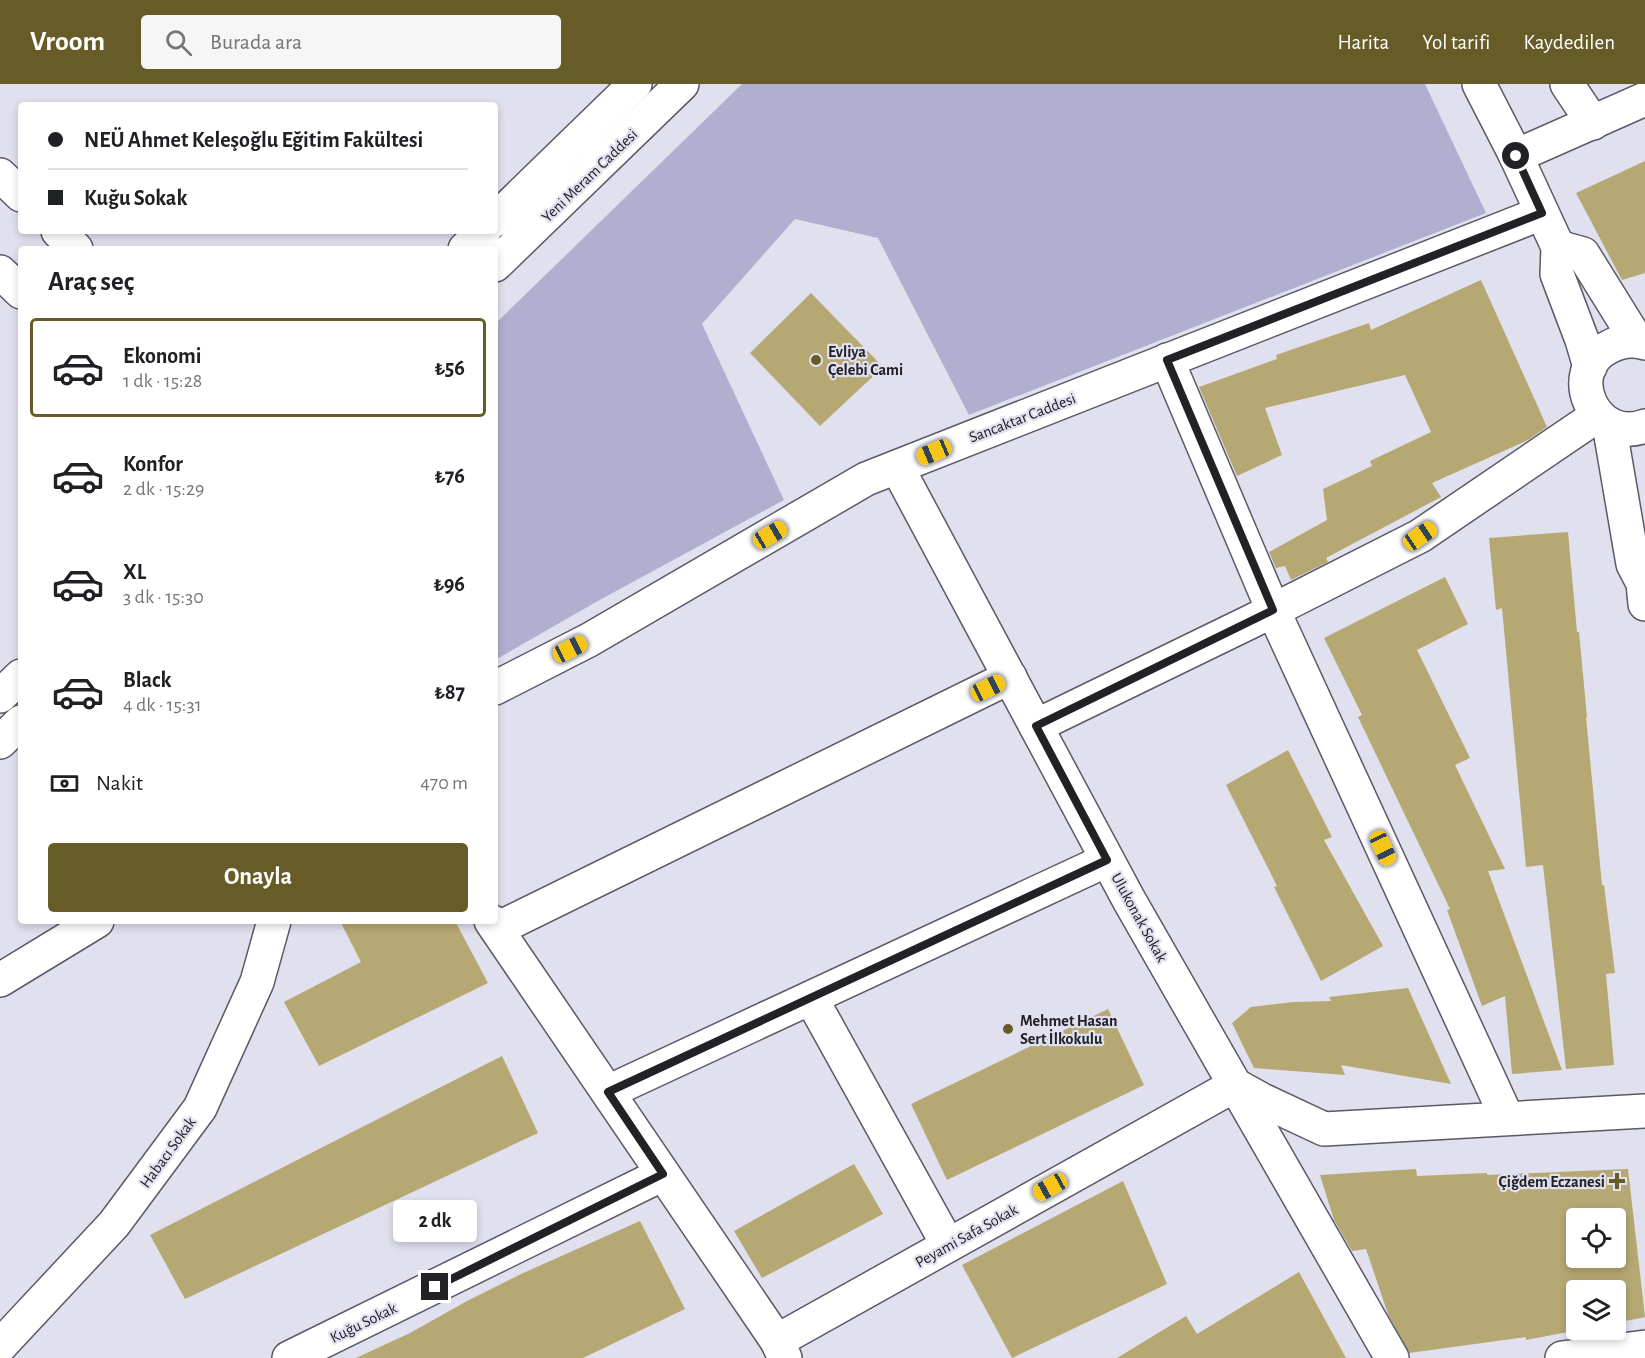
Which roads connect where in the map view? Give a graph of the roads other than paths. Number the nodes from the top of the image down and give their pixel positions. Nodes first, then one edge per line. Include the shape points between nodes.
1 (635, 84) edge
2 (682, 84) edge
3 (1479, 84) edge
4 (1567, 84) edge
5 (1645, 99) edge
6 (1593, 123) junction
7 (1516, 156) junction
8 (0, 175) edge
9 (18, 192) edge
10 (1542, 213) junction
11 (498, 217) edge
12 (61, 234) edge
13 (481, 234) edge
14 (73, 246) edge
15 (468, 246) edge
16 (1558, 247) junction
17 (498, 262) edge
18 (0, 272) edge
19 (18, 289) edge
20 (1641, 342) edge
21 (1167, 360) junction
22 (1590, 367) junction
23 (1603, 420) junction
24 (1645, 426) edge
25 (897, 467) junction
26 (1644, 588) edge
27 (1273, 610) junction
28 (1010, 677) junction
29 (18, 679) edge
30 (498, 686) edge
31 (0, 696) edge
32 (18, 725) edge
33 (1036, 726) junction
34 (0, 742) edge
35 (1107, 860) junction
36 (498, 923) edge
37 (92, 924) edge
38 (273, 924) edge
39 (494, 925) edge
40 (0, 980) edge
41 (811, 998) junction
42 (608, 1092) junction
43 (1248, 1092) junction
44 (1645, 1111) edge
45 (1507, 1118) junction
46 (663, 1174) junction
47 (948, 1245) junction
48 (0, 1346) edge
49 (1645, 1347) edge
50 (781, 1349) edge
51 (290, 1358) edge
52 (1392, 1358) edge
53 (1562, 1358) edge

1 - 11 street, Yeni Meram Caddesi
2 - 17 street, Yeni Meram Caddesi
3 - 7 street
4 - 6 street
5 - 6 street
6 - 7 street
7 - 10 street
8 - 9 street
10 - 16 street
10 - 21 street, Sancaktar Caddesi
12 - 14 street
13 - 15 street
16 - 20 street via 1583,254
16 - 22 street via 1557,274
18 - 19 street
20 - 22 street via 1616,343 1603,349
21 - 25 street, Sancaktar Caddesi
21 - 27 street
22 - 23 street via 1586,389 1589,403
23 - 24 street via 1624,429
23 - 26 street via 1633,564
23 - 27 street via 1420,536
25 - 28 street, Ulukonak Sokak
25 - 30 street, Sancaktar Caddesi via 866,479 589,640
27 - 33 street
27 - 45 street
28 - 33 street, Ulukonak Sokak
28 - 36 street
29 - 31 street
32 - 34 street
33 - 35 street, Ulukonak Sokak
35 - 41 street
35 - 43 street, Ulukonak Sokak
37 - 40 street
38 - 48 street, Habacı Sokak via 257,982 200,1108 114,1224
39 - 42 street
41 - 42 street
41 - 47 street
42 - 46 street
43 - 45 street via 1324,1129
43 - 47 street, Peyami Safa Sokak
43 - 52 street, Ulukonak Sokak
44 - 45 street
46 - 50 street
46 - 51 street, Kuğu Sokak
47 - 50 street, Peyami Safa Sokak
49 - 53 street

